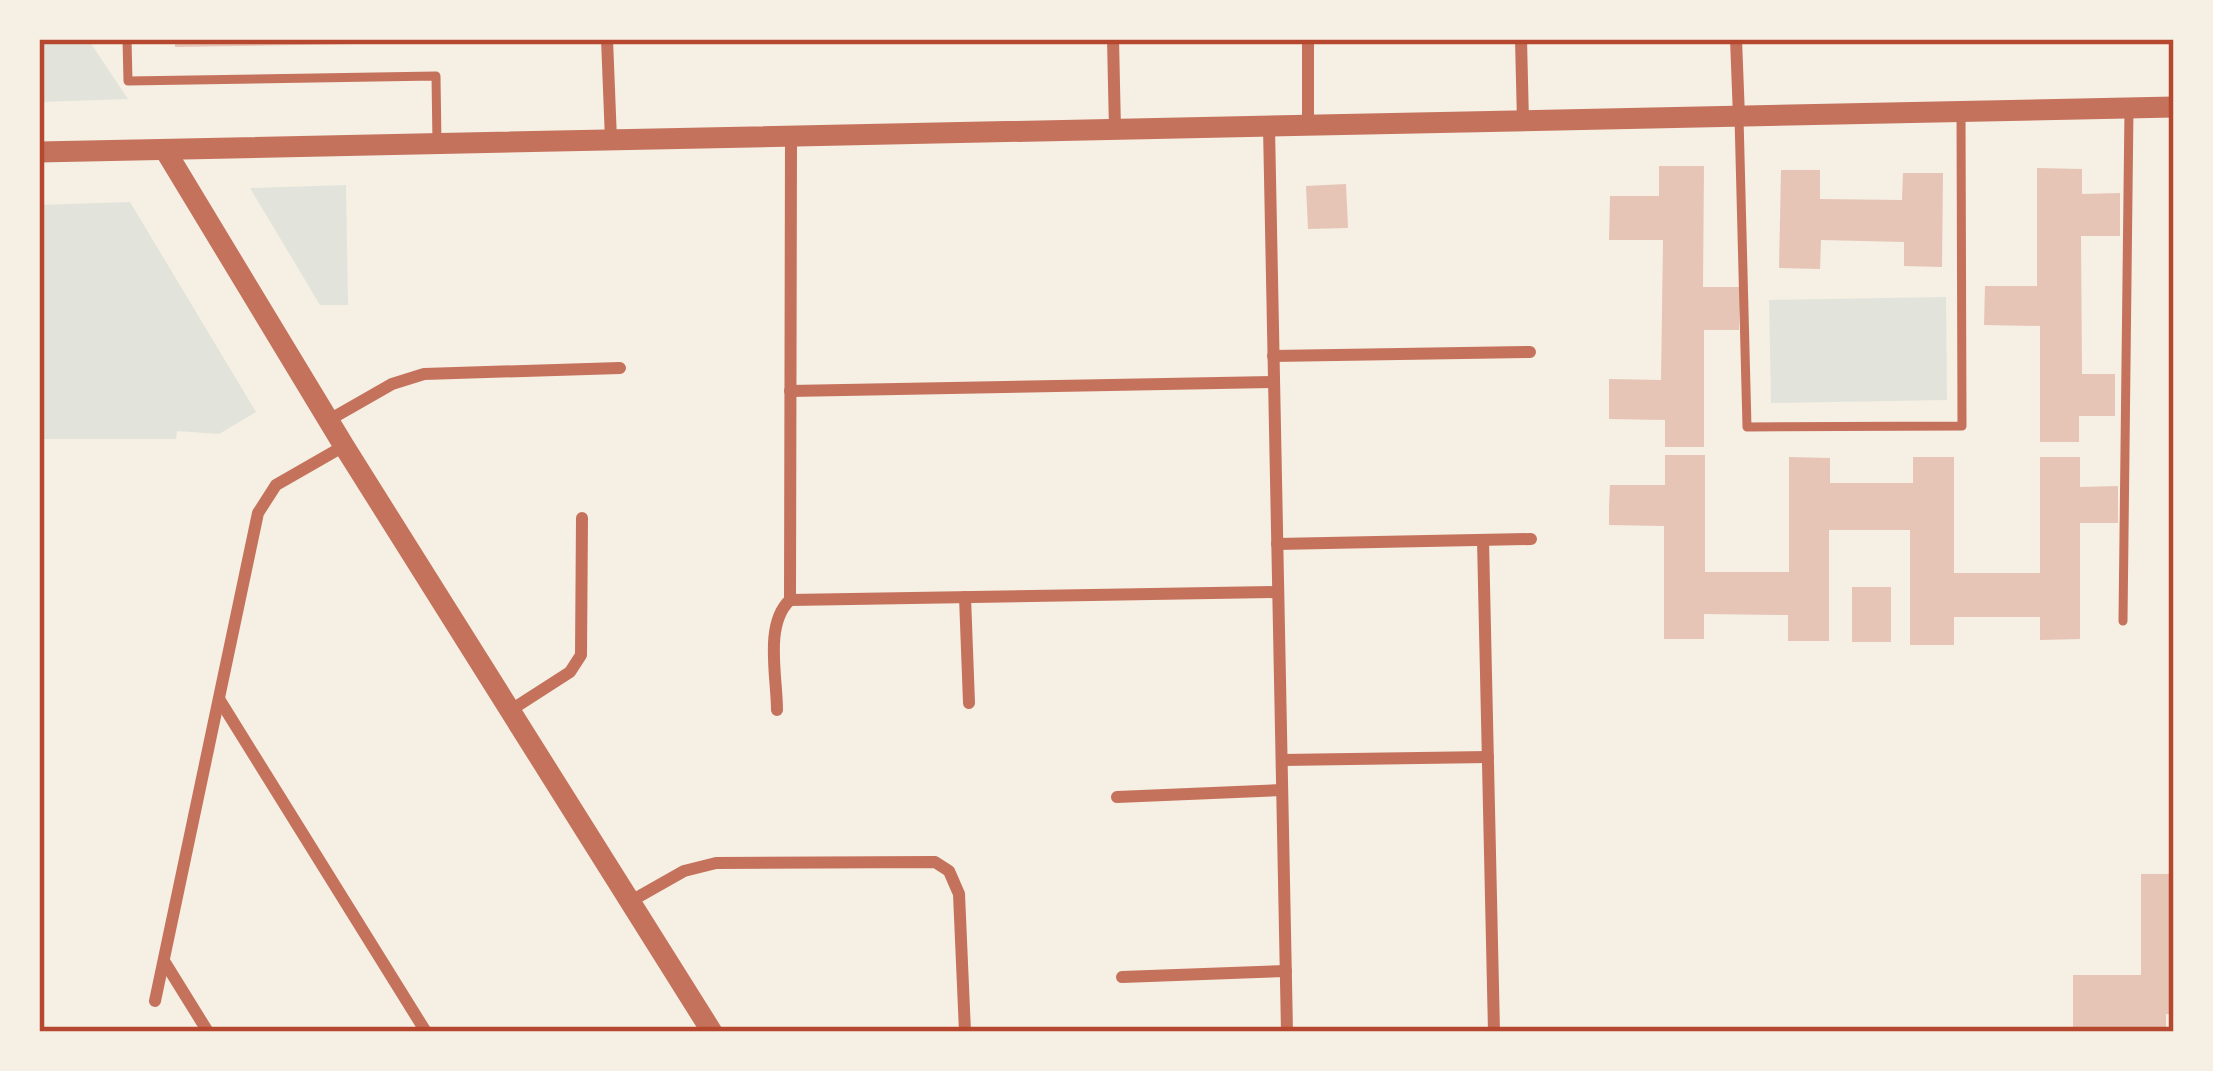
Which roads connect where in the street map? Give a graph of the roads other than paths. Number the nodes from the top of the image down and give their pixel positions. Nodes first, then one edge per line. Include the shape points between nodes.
1 (128, 39) edge
2 (608, 39) edge
3 (1113, 39) edge
4 (1308, 39) edge
5 (1521, 39) edge
6 (1736, 39) edge
7 (2174, 107) edge
8 (2129, 108) junction
9 (1961, 112) junction
10 (1739, 117) junction
11 (1523, 122) junction
12 (1308, 126) junction
13 (1269, 127) junction
14 (1115, 130) junction
15 (791, 136) junction
16 (610, 140) junction
17 (437, 144) junction
18 (166, 150) junction
19 (39, 152) edge
20 (1530, 352) dead end
21 (1274, 356) junction
22 (620, 368) dead end
23 (1274, 382) junction
24 (790, 391) junction
25 (329, 420) junction
26 (344, 446) junction
27 (582, 518) dead end
28 (1531, 539) dead end
29 (1484, 540) junction
30 (1277, 544) junction
31 (1278, 592) junction
32 (965, 598) junction
33 (790, 600) junction
34 (2123, 621) dead end
35 (219, 700) junction
36 (969, 703) dead end
37 (511, 710) junction
38 (777, 710) dead end
39 (1488, 757) junction
40 (1282, 760) junction
41 (1282, 790) junction
42 (1117, 796) dead end
43 (631, 901) junction
44 (163, 960) junction
45 (1286, 971) junction
46 (1122, 977) dead end
47 (154, 1001) dead end
48 (208, 1032) edge
49 (426, 1032) edge
50 (712, 1032) edge
51 (965, 1032) edge
52 (1287, 1032) edge
53 (1494, 1032) edge

1 - 17 lane via 128,81 436,76
2 - 16 street
3 - 14 street
4 - 12 street
5 - 11 street
6 - 10 street
7 - 8 street
8 - 9 street
8 - 34 lane
9 - 10 street
9 - 10 lane via 1963,426 1747,427
10 - 11 street
11 - 12 street
12 - 13 street
13 - 14 street
13 - 21 street
14 - 15 street
15 - 16 street
15 - 24 street
16 - 17 street
17 - 18 street
18 - 19 street
18 - 25 street
20 - 21 street
21 - 23 street
22 - 25 street via 424,374
23 - 24 street
23 - 30 street
24 - 33 street
25 - 26 street
26 - 35 street via 261,502
26 - 37 street
27 - 37 street via 581,655 570,672
28 - 29 street
29 - 30 street
29 - 39 street
30 - 31 street
31 - 32 street
31 - 40 street
32 - 33 street
32 - 36 street
33 - 38 street via 776,625
35 - 44 street
35 - 49 street
37 - 43 street
39 - 40 street
39 - 53 street
40 - 41 street
41 - 42 street
41 - 45 street
43 - 50 street
43 - 51 street via 716,862 927,860 949,871 959,894
44 - 47 street
44 - 48 street
45 - 46 street
45 - 52 street

